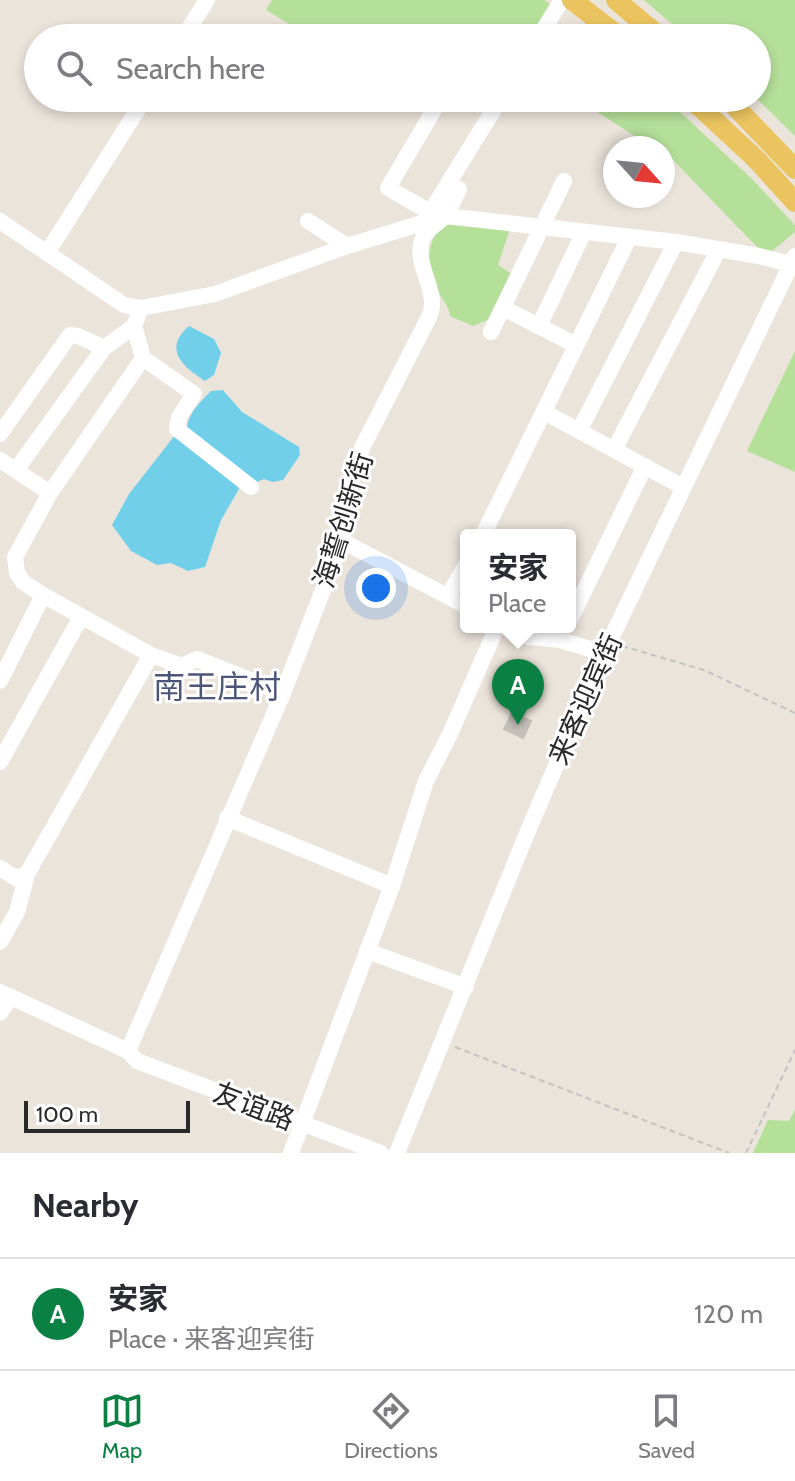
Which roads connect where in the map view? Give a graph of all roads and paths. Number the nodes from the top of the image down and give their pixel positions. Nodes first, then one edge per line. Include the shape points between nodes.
1 (207, 0) edge
2 (562, 0) edge
3 (572, 0) edge
4 (616, 0) edge
5 (192, 24) edge
6 (547, 24) edge
7 (603, 24) edge
8 (644, 24) edge
9 (136, 112) edge
10 (433, 112) edge
11 (493, 112) edge
12 (705, 112) edge
13 (740, 112) edge
14 (795, 169) edge
15 (564, 181) dead end
16 (459, 189) dead end
17 (795, 202) edge
18 (433, 217) junction
19 (0, 221) edge
20 (308, 221) dead end
21 (542, 226) junction
22 (584, 232) junction
23 (386, 234) junction
24 (629, 238) junction
25 (676, 242) junction
26 (347, 246) junction
27 (719, 249) junction
28 (47, 253) junction
29 (421, 254) junction
30 (793, 260) edge
31 (141, 308) junction
32 (503, 308) junction
33 (134, 326) junction
34 (539, 326) junction
35 (491, 332) dead end
36 (576, 345) junction
37 (104, 348) junction
38 (143, 358) junction
39 (544, 412) junction
40 (579, 431) junction
41 (0, 434) edge
42 (614, 450) junction
43 (0, 460) edge
44 (645, 466) junction
45 (16, 470) junction
46 (251, 487) dead end
47 (683, 487) junction
48 (50, 493) junction
49 (486, 529) edge
50 (342, 541) junction
51 (460, 575) edge
52 (43, 595) junction
53 (448, 596) junction
54 (460, 603) edge
55 (576, 608) edge
56 (81, 617) junction
57 (494, 633) edge
58 (519, 633) edge
59 (563, 634) edge
60 (607, 647) junction
61 (151, 655) junction
62 (0, 681) edge
63 (283, 693) junction
64 (795, 713) edge
65 (0, 762) edge
66 (227, 818) junction
67 (0, 868) edge
68 (27, 874) junction
69 (392, 886) junction
70 (0, 942) edge
71 (367, 951) junction
72 (466, 987) junction
73 (5, 994) edge
74 (0, 1013) edge
75 (443, 1042) junction
76 (795, 1050) edge
77 (128, 1051) junction
78 (301, 1124) junction
79 (291, 1153) edge
80 (381, 1153) edge
81 (397, 1153) edge
82 (729, 1153) edge
83 (746, 1153) edge

1 - 5 street
2 - 6 street
3 - 7 main road
4 - 8 main road
9 - 28 street
10 - 18 street via 388,188
11 - 18 street
12 - 17 main road
13 - 14 main road
15 - 21 street
16 - 18 street
18 - 21 street
18 - 23 street
18 - 29 street
19 - 28 street
20 - 26 street
21 - 22 street
21 - 32 street
22 - 24 street
22 - 34 street
23 - 26 street
23 - 29 street via 402,238
24 - 25 street
24 - 36 street
25 - 27 street
25 - 40 street
26 - 31 street via 215,294
27 - 30 street
27 - 42 street
28 - 31 street via 124,305
29 - 50 street, 海誓创新街 via 434,305 352,473
30 - 47 street, 来客迎宾街
31 - 33 street
32 - 34 street
32 - 35 street
33 - 37 street
33 - 38 street
34 - 36 street
36 - 39 street
37 - 41 street via 70,335
37 - 45 street
38 - 46 street via 194,394 177,429
38 - 48 street
39 - 40 street
39 - 49 street
40 - 42 street
42 - 44 street
43 - 45 street
44 - 47 street
44 - 55 street
45 - 48 street
47 - 60 street, 来客迎宾街
48 - 52 street via 15,557 23,582
50 - 53 street
50 - 63 street, 海誓创新街
51 - 53 street
52 - 56 street
52 - 62 street
53 - 54 street
56 - 61 street
56 - 65 street
57 - 69 street via 426,781
58 - 59 street
59 - 60 street
60 - 64 path via 704,670
60 - 72 street, 来客迎宾街
61 - 63 street via 182,666 197,659
61 - 68 street
63 - 66 street, 海誓创新街
66 - 69 street
66 - 77 street, 海誓创新街
67 - 68 street via 16,878
68 - 70 street via 17,912
69 - 71 street
71 - 72 street
71 - 78 street
72 - 75 street, 来客迎宾街
73 - 74 street
73 - 77 street, 友谊路
75 - 81 street, 来客迎宾街
75 - 82 path
76 - 83 path
77 - 78 street, 友谊路 via 137,1061
78 - 79 street
78 - 80 street, 友谊路

